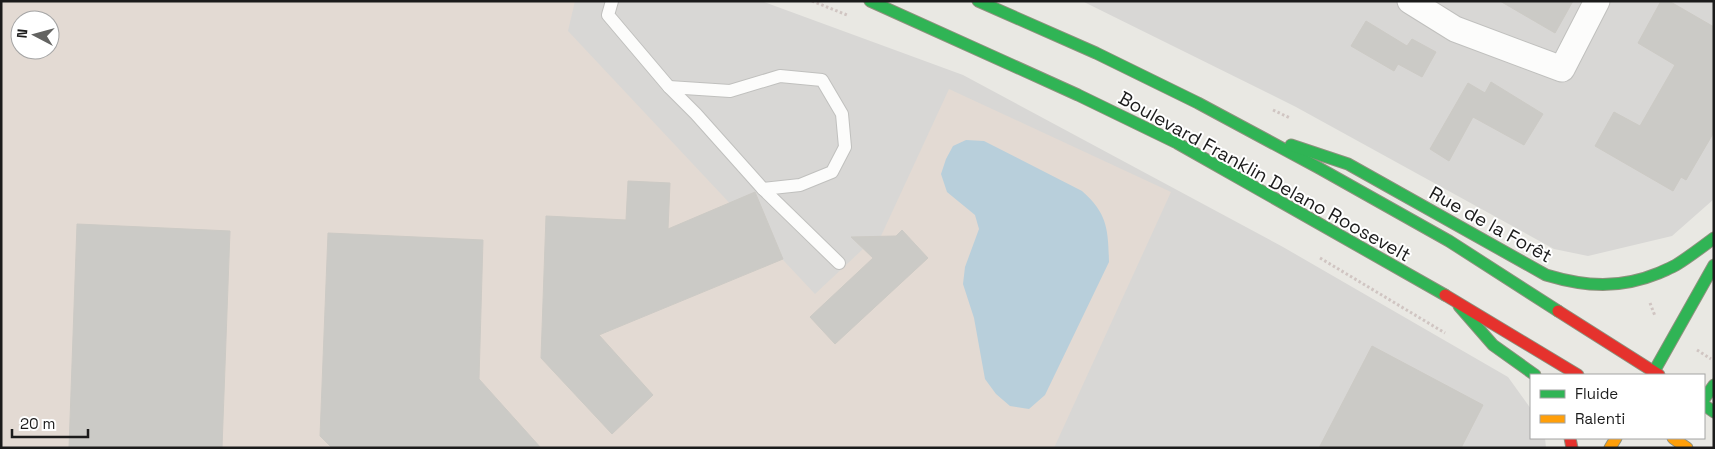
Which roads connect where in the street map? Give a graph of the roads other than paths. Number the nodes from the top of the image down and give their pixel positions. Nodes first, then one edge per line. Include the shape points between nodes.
1 (612, 1) edge
2 (870, 1) edge
3 (978, 1) edge
4 (1410, 1) edge
5 (1597, 1) edge
6 (669, 87) junction
7 (1253, 132) junction
8 (763, 189) junction
9 (1714, 238) edge
10 (839, 263) dead end
11 (1714, 266) edge
12 (1455, 301) junction
13 (1534, 374) edge
14 (1576, 374) edge
15 (1655, 374) edge
16 (1714, 385) edge
17 (1705, 398) edge
18 (1674, 441) edge
19 (1687, 448) edge

1 - 6 lane via 608,15
2 - 12 main road, Boulevard Franklin Delano Roosevelt via 1177,143
3 - 7 main road, Boulevard Franklin Delano Roosevelt via 1096,53
4 - 5 street via 1455,28 1562,69
6 - 8 lane
6 - 8 lane via 730,91 780,76 822,80 842,114 845,147 832,172 800,185
7 - 9 main road, Rue de la Forêt via 1348,164 1546,275 1569,282 1618,284 1643,279 1675,266
7 - 15 main road, Boulevard Franklin Delano Roosevelt via 1449,241
8 - 10 lane
11 - 15 main road
12 - 13 main road via 1493,345
12 - 14 main road, Boulevard Franklin Delano Roosevelt
16 - 17 main road
18 - 19 main road

